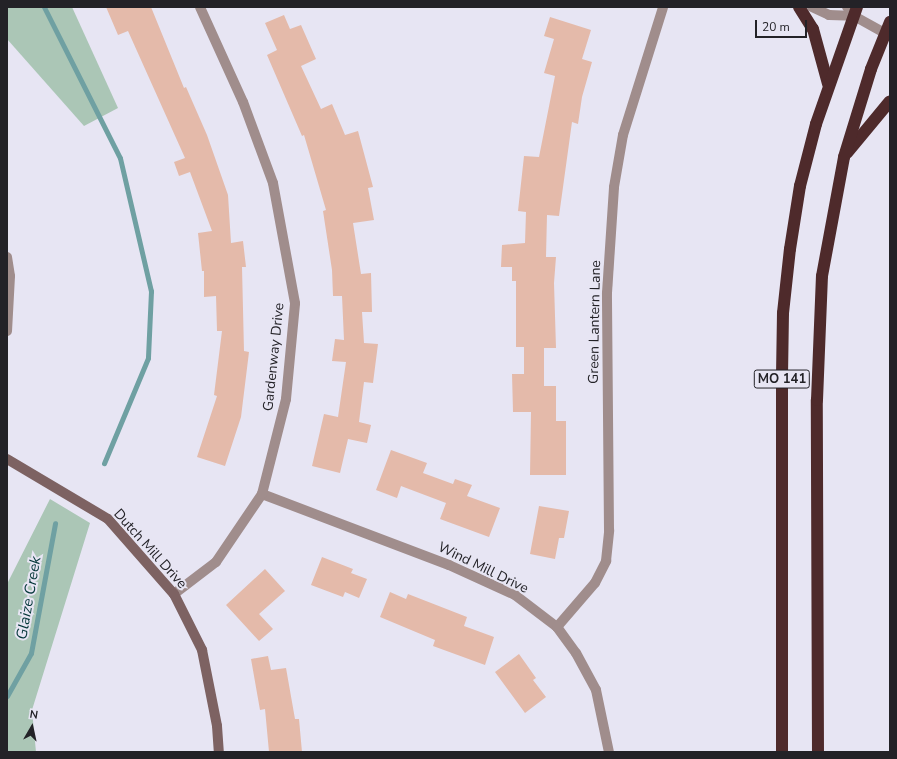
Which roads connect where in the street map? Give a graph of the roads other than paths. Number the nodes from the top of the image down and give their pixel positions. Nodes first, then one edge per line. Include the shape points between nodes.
1 (200, 7) edge
2 (663, 7) edge
3 (799, 7) edge
4 (812, 7) edge
5 (853, 10) edge
6 (888, 30) edge
7 (828, 84) junction
8 (890, 101) edge
9 (844, 157) junction
10 (7, 257) edge
11 (7, 331) edge
12 (7, 458) edge
13 (262, 494) junction
14 (174, 594) junction
15 (557, 627) junction
16 (219, 752) edge
17 (609, 752) edge
18 (782, 752) edge
19 (818, 752) edge

1 - 13 street, Gardenway Drive via 243,102 273,183 295,303 286,399
2 - 15 street, Green Lantern Lane via 623,135 614,187 607,293 609,514 606,561 596,583
3 - 7 highway via 813,30
4 - 5 street via 829,15
5 - 6 street
5 - 7 highway, MO 141
6 - 9 highway, MO 141 via 871,69
7 - 18 highway, MO 141 via 800,186 783,314
8 - 9 highway
9 - 19 highway, MO 141 via 822,276 819,340
10 - 11 street via 10,276
12 - 14 street, Dutch Mill Drive via 108,519
13 - 14 street, Gardenway Drive via 216,562
13 - 15 street, Wind Mill Drive via 455,568 515,596
14 - 16 street, Dutch Mill Drive via 202,650 217,726
15 - 17 street, Wind Mill Drive via 576,653 596,690

